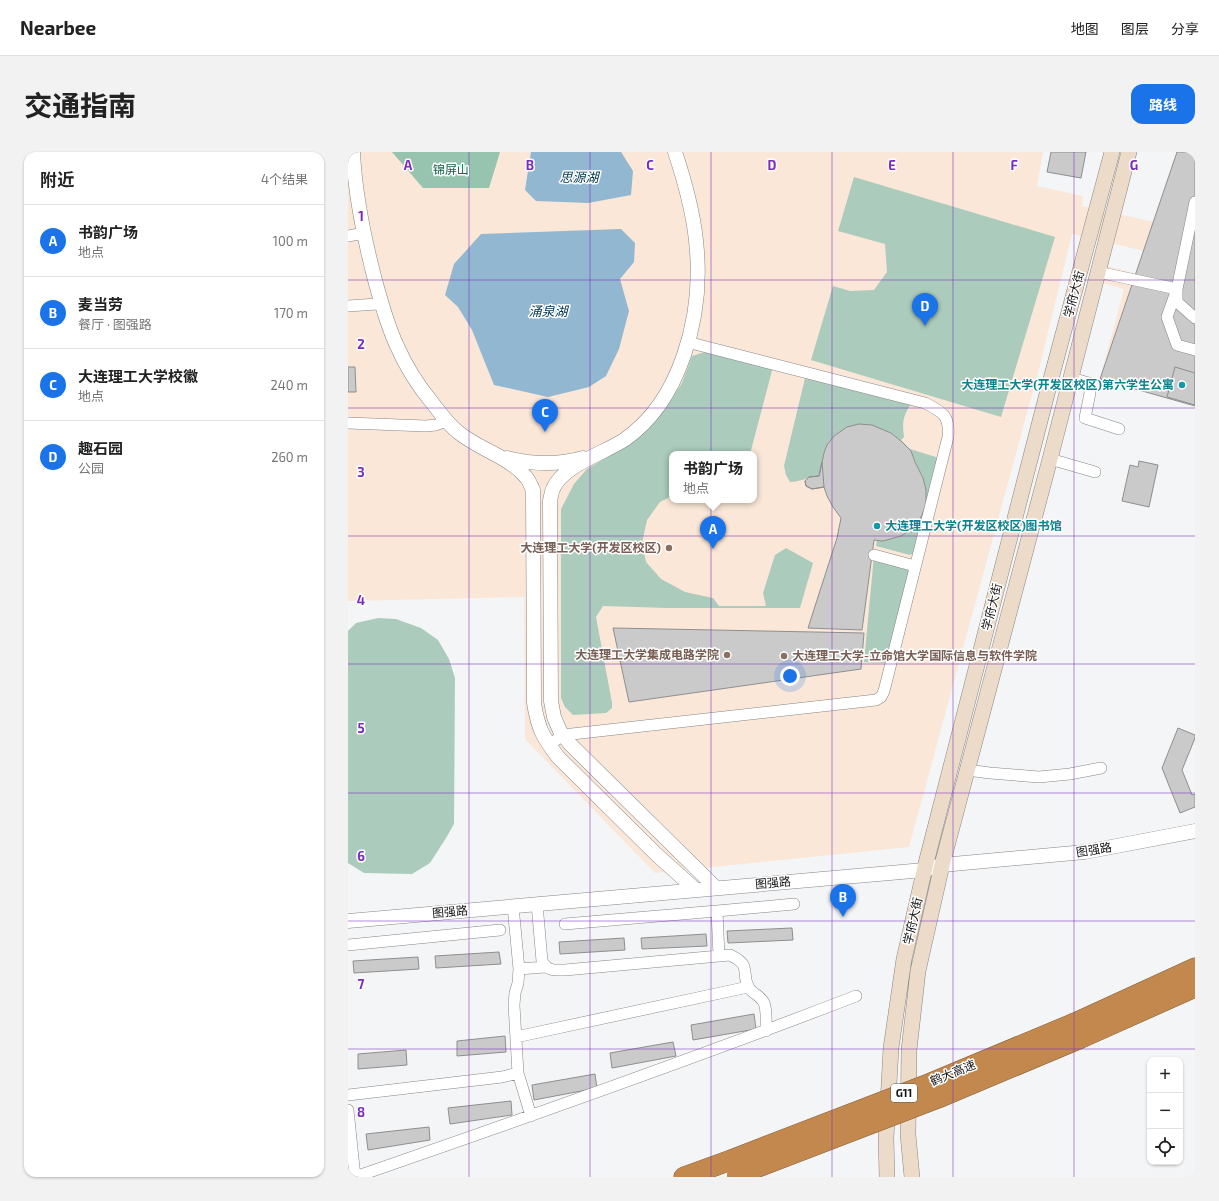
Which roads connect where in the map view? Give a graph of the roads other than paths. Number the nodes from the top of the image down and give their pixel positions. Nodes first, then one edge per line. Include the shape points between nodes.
1 (353, 152) edge
2 (675, 152) edge
3 (1112, 152) edge
4 (1129, 152) edge
5 (1195, 202) edge
6 (364, 233) junction
7 (348, 236) edge
8 (1098, 272) junction
9 (1177, 290) junction
10 (348, 306) edge
11 (382, 306) junction
12 (1195, 318) edge
13 (688, 342) junction
14 (1195, 350) edge
15 (1071, 378) junction
16 (446, 420) junction
17 (348, 423) edge
18 (1119, 430) dead end
19 (489, 451) junction
20 (597, 455) junction
21 (1050, 458) junction
22 (1095, 472) dead end
23 (874, 556) dead end
24 (915, 566) junction
25 (564, 735) junction
26 (549, 745) junction
27 (1100, 768) dead end
28 (967, 770) junction
29 (1195, 831) edge
30 (942, 865) junction
31 (924, 870) junction
32 (716, 888) junction
33 (696, 890) junction
34 (536, 904) junction
35 (794, 904) dead end
36 (513, 906) junction
37 (717, 911) junction
38 (348, 921) edge
39 (565, 924) dead end
40 (500, 930) dead end
41 (348, 945) edge
42 (718, 956) junction
43 (545, 967) junction
44 (1195, 968) edge
45 (519, 969) junction
46 (748, 987) junction
47 (1195, 987) edge
48 (856, 996) dead end
49 (766, 1031) junction
50 (1078, 1031) junction
51 (516, 1037) junction
52 (518, 1073) junction
53 (348, 1096) edge
54 (348, 1110) edge
55 (531, 1116) junction
56 (734, 1171) edge
57 (355, 1177) edge
58 (684, 1177) edge
59 (887, 1177) edge
60 (912, 1177) edge

1 - 6 street
2 - 13 street via 689,198 697,253 696,295
3 - 31 main road, 学府大街
4 - 8 main road, 学府大街
5 - 9 street
6 - 7 street
6 - 11 street
8 - 9 street
8 - 15 main road, 学府大街
9 - 12 street via 1177,302
9 - 14 street via 1167,317 1177,345
10 - 11 street
11 - 16 street via 397,345 418,384
13 - 20 street via 679,370 667,394 652,414 625,439
13 - 24 street via 925,403 939,410 946,417 949,426 948,437
15 - 18 street via 1088,383 1090,393 1085,418
15 - 21 main road, 学府大街
16 - 17 street via 426,426
16 - 19 street via 458,432
19 - 20 street via 525,462 550,463 575,461
19 - 26 street via 518,469 533,490 534,703 537,722
20 - 25 street via 571,468 560,478 553,488 550,501 551,701 554,717
21 - 22 street
21 - 28 main road, 学府大街
23 - 24 street
24 - 25 street via 884,691 876,700
25 - 26 street
25 - 32 street via 582,756
26 - 33 street via 593,792
27 - 28 street via 1039,777
28 - 30 main road, 学府大街
29 - 30 street, 图强路 via 1085,852
30 - 31 street, 图强路
30 - 60 main road, 学府大街 via 918,971 909,1050 908,1135
31 - 32 street, 图强路
31 - 59 main road, 学府大街 via 904,959 891,1048 886,1138
32 - 33 street, 图强路
33 - 34 street, 图强路
34 - 36 street, 图强路
34 - 43 street via 542,961
35 - 37 street
36 - 38 street, 图强路
36 - 45 street
37 - 39 street
37 - 42 street
40 - 41 street
42 - 43 street via 565,970
42 - 46 street via 730,955 741,961
43 - 45 street
44 - 50 highway, 鹤大高速 / G11
45 - 51 street via 514,1005
46 - 49 street via 765,1004
46 - 51 street
47 - 50 highway, 鹤大高速 / G11
48 - 49 street
49 - 55 street
50 - 56 highway, 鹤大高速 / G11, bridge via 931,1083
51 - 52 street
52 - 53 street
52 - 55 street
54 - 57 street
55 - 57 street
56 - 58 highway, 鹤大高速 / G11

